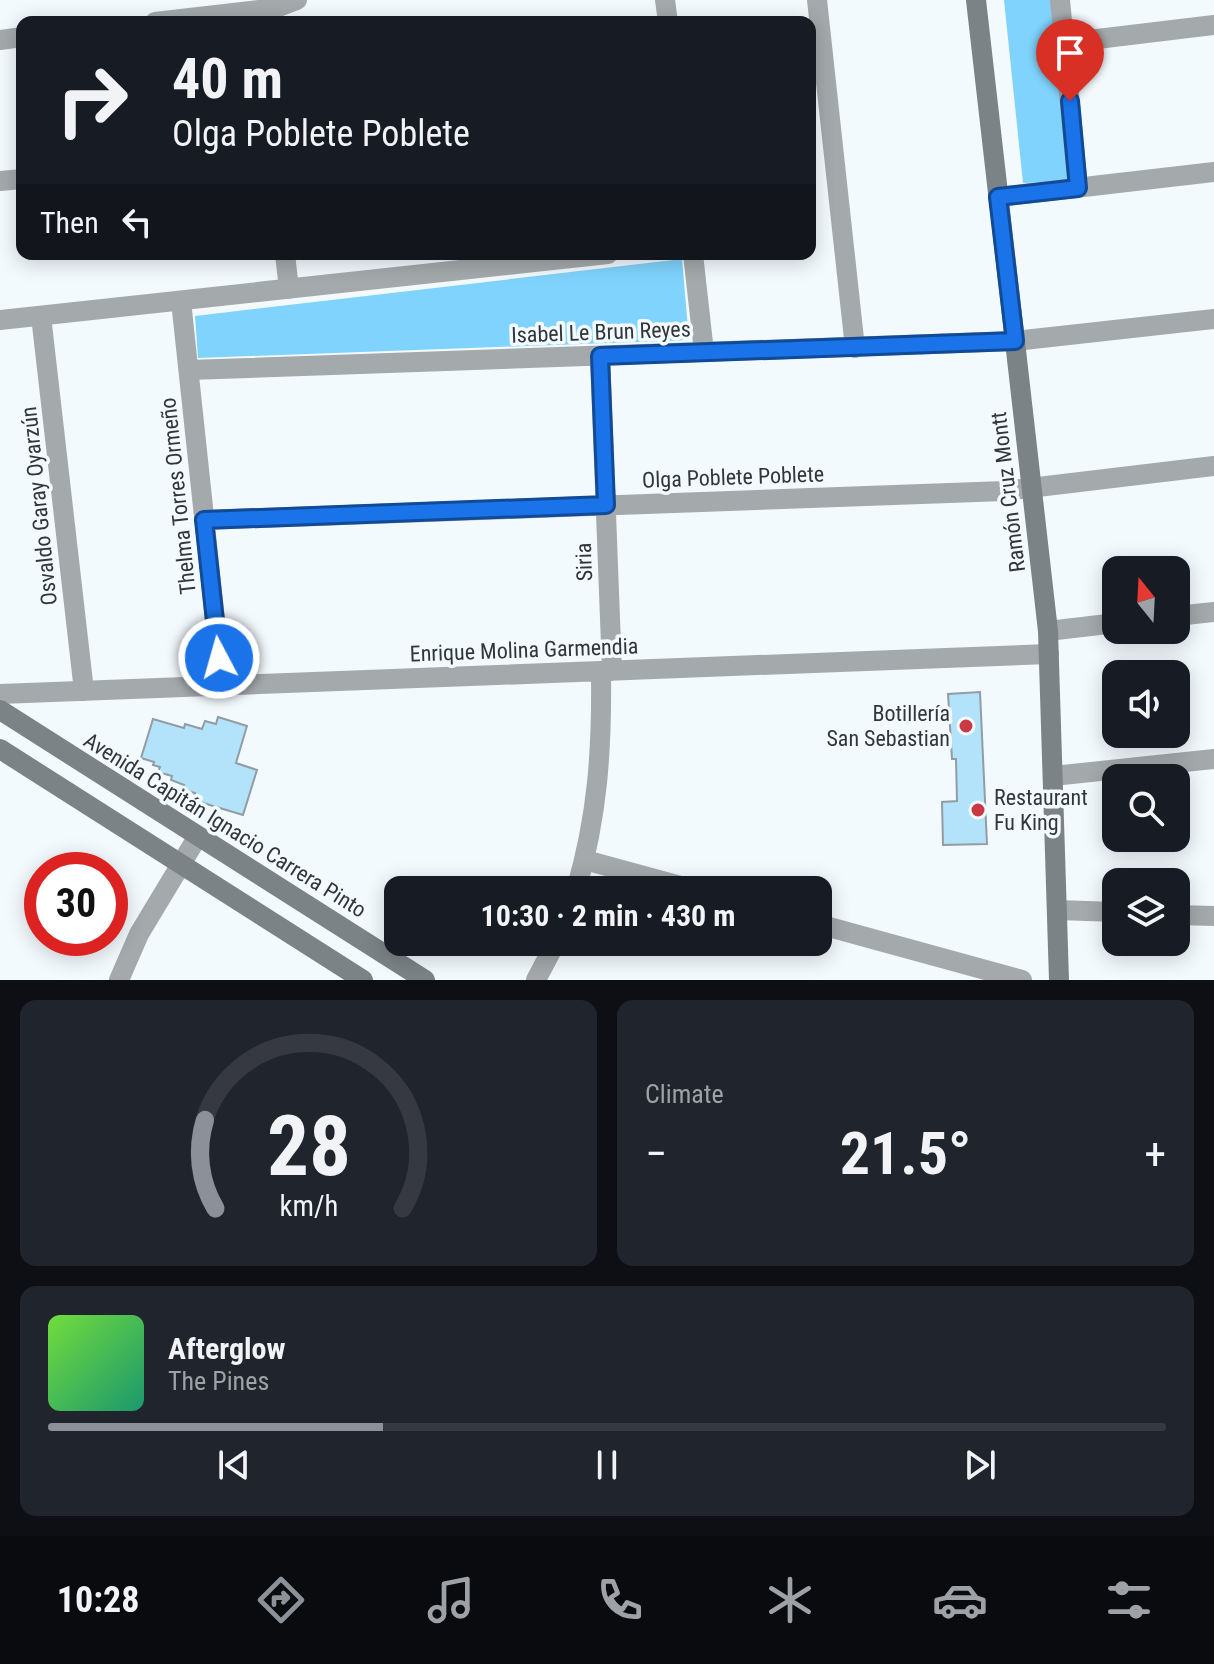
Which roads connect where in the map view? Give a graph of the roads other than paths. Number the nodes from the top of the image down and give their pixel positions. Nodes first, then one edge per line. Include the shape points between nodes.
1 (297, 0) edge
2 (817, 0) edge
3 (976, 0) edge
4 (1060, 0) edge
5 (259, 16) edge
6 (1214, 25) edge
7 (1064, 43) junction
8 (1214, 172) edge
9 (1078, 188) junction
10 (998, 197) junction
11 (286, 260) edge
12 (553, 260) edge
13 (694, 260) edge
14 (289, 289) junction
15 (181, 301) junction
16 (41, 316) junction
17 (1214, 319) edge
18 (0, 320) edge
19 (1015, 341) junction
20 (855, 348) junction
21 (704, 352) junction
22 (600, 356) junction
23 (189, 370) junction
24 (1214, 466) edge
25 (1032, 486) junction
26 (606, 505) junction
27 (204, 520) junction
28 (1214, 612) edge
29 (1190, 615) edge
30 (1102, 625) edge
31 (1048, 631) junction
32 (1049, 654) junction
33 (607, 671) junction
34 (222, 685) junction
35 (84, 691) junction
36 (0, 694) edge
37 (0, 710) edge
38 (0, 749) edge
39 (1214, 759) edge
40 (1053, 776) junction
41 (198, 836) junction
42 (585, 860) junction
43 (181, 864) junction
44 (580, 876) edge
45 (644, 876) edge
46 (1057, 910) junction
47 (1102, 912) edge
48 (1190, 915) edge
49 (1214, 916) edge
50 (832, 928) edge
51 (549, 956) edge
52 (119, 980) edge
53 (363, 980) edge
54 (425, 980) edge
55 (536, 980) edge
56 (1022, 980) edge
57 (1059, 980) edge

1 - 5 street
2 - 20 street
3 - 10 street, Ramón Cruz Montt
4 - 7 street
6 - 7 street
7 - 9 street
8 - 9 street
9 - 10 street
10 - 19 street, Ramón Cruz Montt
11 - 14 street
12 - 14 street
13 - 21 street
14 - 15 street
15 - 16 street
15 - 23 street, Thelma Torres Ormeño
16 - 18 street
16 - 35 street, Osvaldo Garay Oyarzún
17 - 19 street, Isabel Le Brun Reyes
19 - 20 street, Isabel Le Brun Reyes
19 - 25 street, Ramón Cruz Montt
20 - 21 street, Isabel Le Brun Reyes
21 - 22 street, Isabel Le Brun Reyes
22 - 23 street, Isabel Le Brun Reyes
22 - 26 street, Siria
23 - 27 street, Thelma Torres Ormeño
24 - 25 street, Olga Poblete Poblete
25 - 26 street, Olga Poblete Poblete
25 - 31 street, Ramón Cruz Montt
26 - 27 street, Olga Poblete Poblete
26 - 33 street, Siria
27 - 34 street, Thelma Torres Ormeño
28 - 29 street
30 - 31 street
31 - 32 street, Ramón Cruz Montt
32 - 33 street, Enrique Molina Garmendia
32 - 40 street, Ramón Cruz Montt
33 - 34 street, Enrique Molina Garmendia
33 - 42 street, Siria via 600,772
34 - 35 street, Enrique Molina Garmendia
35 - 36 street, Enrique Molina Garmendia
37 - 41 street, Avenida Capitán Ignacio Carrera Pinto
38 - 43 street
39 - 40 street
40 - 46 street, Ramón Cruz Montt
41 - 43 street
41 - 54 street, Avenida Capitán Ignacio Carrera Pinto
42 - 44 street, Siria
42 - 45 street
43 - 52 street via 139,934
43 - 53 street
46 - 47 street
46 - 57 street, Ramón Cruz Montt
48 - 49 street
50 - 56 street
51 - 55 street

